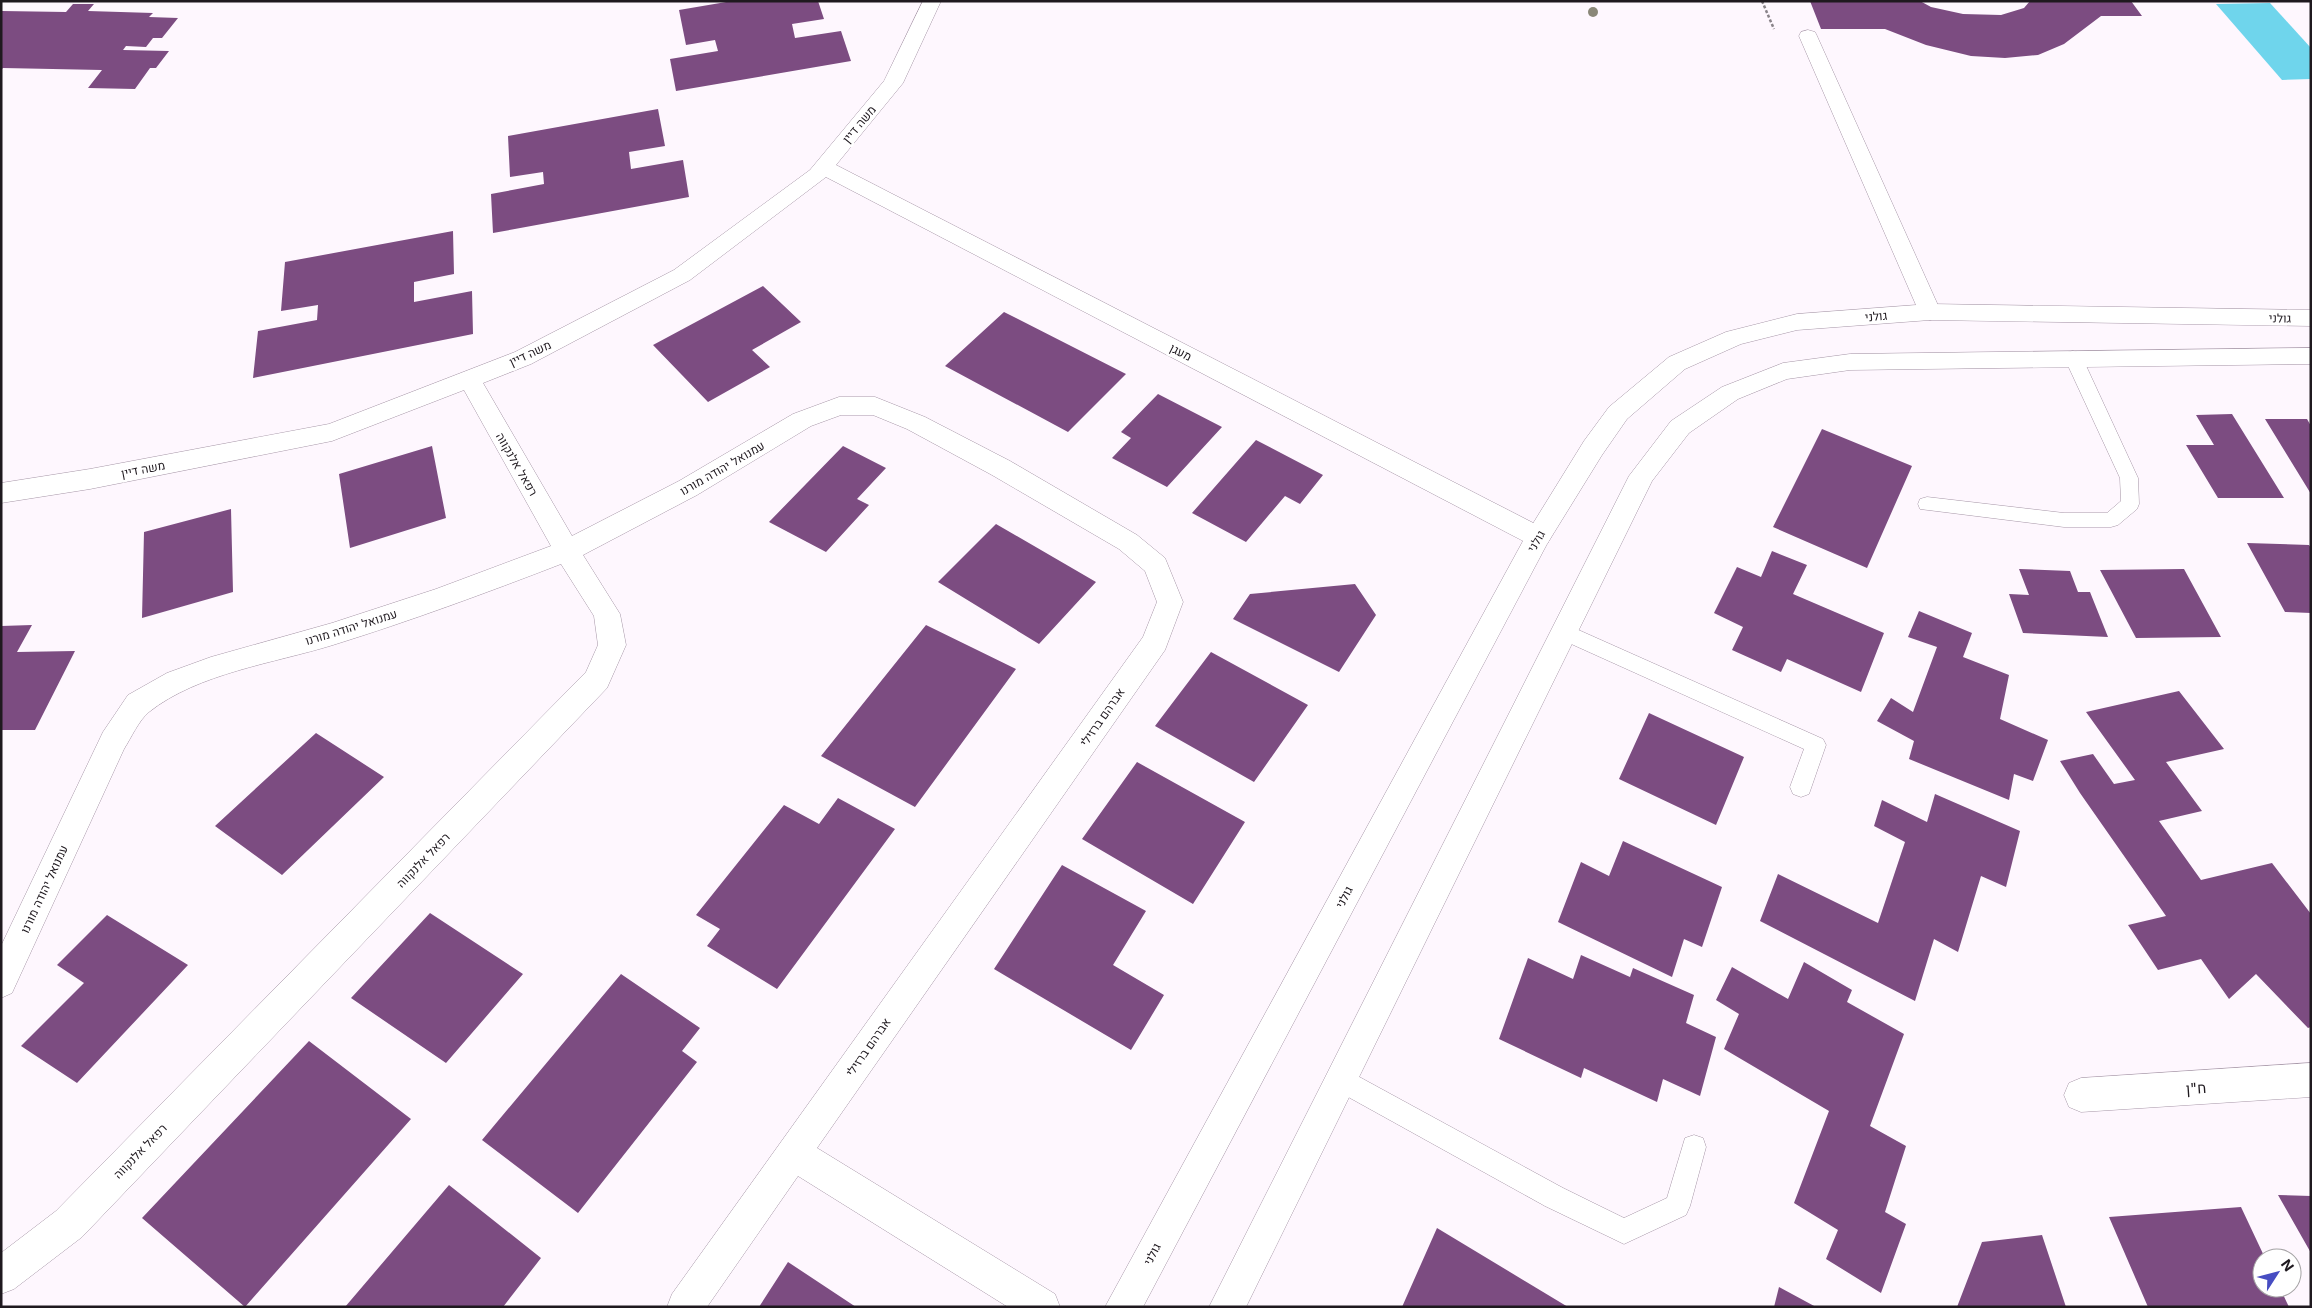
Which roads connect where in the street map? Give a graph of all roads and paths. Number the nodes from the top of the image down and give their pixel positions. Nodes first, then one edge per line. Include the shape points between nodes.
1 (932, 1) edge
2 (1808, 36) dead end
3 (824, 167) junction
4 (1930, 312) junction
5 (2310, 317) edge
6 (2311, 356) edge
7 (2072, 357) junction
8 (469, 379) junction
9 (839, 406) joint
10 (1, 493) edge
11 (1927, 504) dead end
12 (1538, 537) junction
13 (567, 551) junction
14 (1565, 632) junction
15 (1801, 787) dead end
16 (1, 982) edge
17 (1341, 1079) junction
18 (2311, 1080) edge
19 (2081, 1095) dead end
20 (1694, 1147) dead end
21 (793, 1153) junction
22 (1, 1276) edge
23 (685, 1307) edge
24 (1042, 1307) edge
25 (1123, 1307) edge
26 (1227, 1307) edge

1 - 3 street, משה דיין via 892,83
2 - 4 street
3 - 8 street, משה דיין via 682,274 523,358
3 - 12 street, מעגן
4 - 5 street, גולני
4 - 12 street, גולני via 1797,322 1734,338 1677,363 1618,413
6 - 7 street
7 - 11 lane via 2129,478 2130,504 2111,520 2064,520
7 - 14 street via 1850,362 1783,372 1730,393 1680,427 1642,476
8 - 10 street, משה דיין via 332,432
8 - 13 street, רפאל אלנקווה
9 - 13 street, עמנואל יהודה מורנו via 802,420 688,488
9 - 21 street, אברהם ברזילי via 875,406 916,423 1128,542 1156,565 1170,602 1155,642
12 - 25 street, גולני
13 - 16 street, עמנואל יהודה מורנו via 443,598 221,665 178,681 138,704 113,741
13 - 22 street, רפאל אלנקווה via 607,614 612,645 597,680 69,1224
14 - 15 lane via 1816,744
14 - 17 street
17 - 20 lane via 1554,1197 1624,1231 1677,1206
17 - 26 street
18 - 19 street, ח"ן
21 - 23 street, אברהם ברזילי
21 - 24 street

